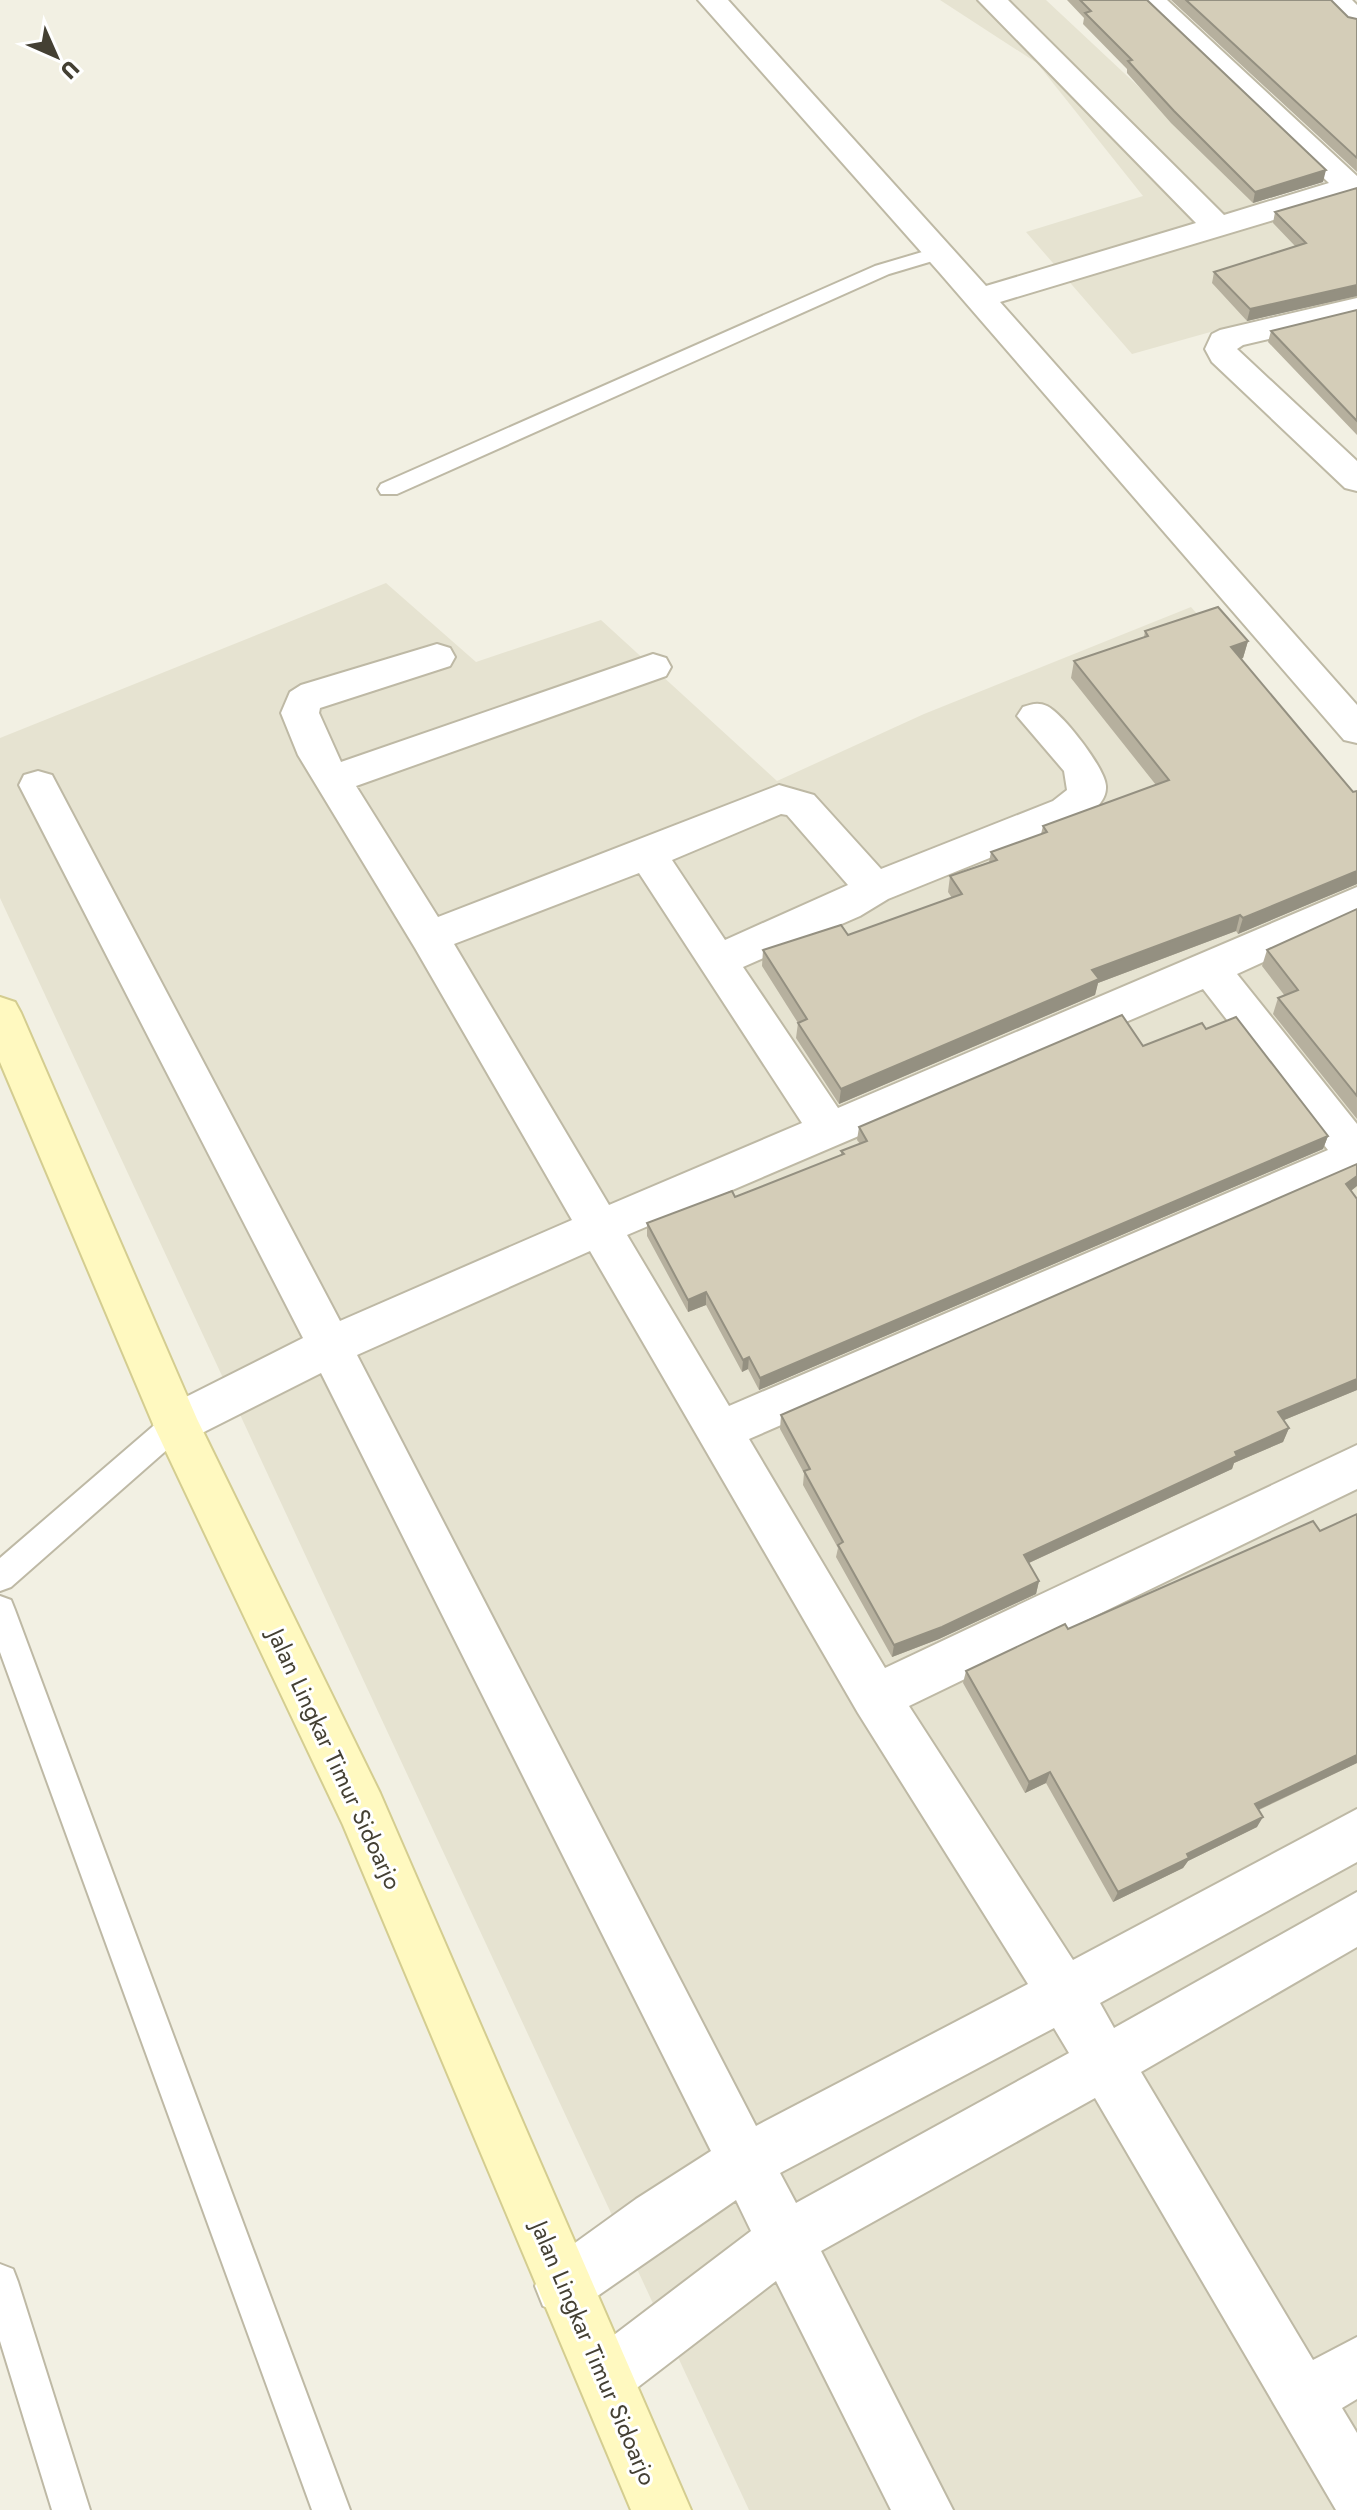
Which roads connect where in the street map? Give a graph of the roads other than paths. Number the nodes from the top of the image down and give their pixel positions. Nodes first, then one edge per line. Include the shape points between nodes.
1 (712, 0) edge
2 (992, 0) edge
3 (1150, 0) edge
4 (1335, 0) edge
5 (1357, 20) edge
6 (1355, 193) edge
7 (1218, 227) junction
8 (939, 253) junction
9 (979, 298) junction
10 (1357, 308) edge
11 (1357, 480) edge
12 (389, 489) dead end
13 (437, 657) dead end
14 (653, 667) dead end
15 (1036, 716) dead end
16 (1357, 730) edge
17 (333, 779) junction
18 (38, 785) dead end
19 (647, 854) junction
20 (874, 888) junction
21 (1357, 902) edge
22 (429, 937) junction
23 (717, 961) junction
24 (1210, 969) junction
25 (0, 1013) edge
26 (829, 1130) junction
27 (1357, 1155) edge
28 (598, 1227) junction
29 (330, 1346) junction
30 (176, 1424) junction
31 (719, 1431) junction
32 (1357, 1466) edge
33 (0, 1577) edge
34 (0, 1610) edge
35 (875, 1697) junction
36 (1357, 1834) edge
37 (1357, 1918) edge
38 (1064, 1994) junction
39 (1103, 2064) junction
40 (744, 2162) junction
41 (784, 2241) junction
42 (0, 2282) edge
43 (563, 2286) junction
44 (1357, 2366) edge
45 (605, 2377) junction
46 (1302, 2400) junction
47 (1357, 2489) edge
48 (71, 2510) edge
49 (331, 2510) edge
50 (661, 2510) edge
51 (923, 2510) edge

1 - 8 street
2 - 7 street
3 - 6 street
4 - 5 street
6 - 7 street
7 - 9 street
8 - 9 street
8 - 12 lane via 882,270
9 - 16 street
10 - 11 street via 1232,337 1221,349
13 - 17 street via 303,701 300,713
14 - 17 street
15 - 20 street via 1081,766 1087,786 1079,802
17 - 22 street
18 - 29 street
19 - 20 street via 773,800 787,799 812,817
19 - 22 street
19 - 23 street
20 - 23 street
21 - 24 street
22 - 28 street
23 - 26 street
24 - 26 street
24 - 27 street
25 - 30 main road, Jalan Lingkar Timur Sidoarjo
26 - 28 street
27 - 31 street
28 - 29 street
28 - 31 street
29 - 30 street
29 - 40 street
30 - 33 lane
30 - 43 main road, Jalan Lingkar Timur Sidoarjo via 362,1810
31 - 35 street
32 - 35 street
34 - 49 lane
35 - 38 street
36 - 38 street
37 - 39 street
38 - 39 street
38 - 40 street
39 - 41 street
39 - 46 street
40 - 41 street
40 - 43 street
41 - 45 street
41 - 51 street
42 - 48 lane
43 - 45 main road, Jalan Lingkar Timur Sidoarjo
44 - 46 street
45 - 50 main road, Jalan Lingkar Timur Sidoarjo
46 - 47 street

